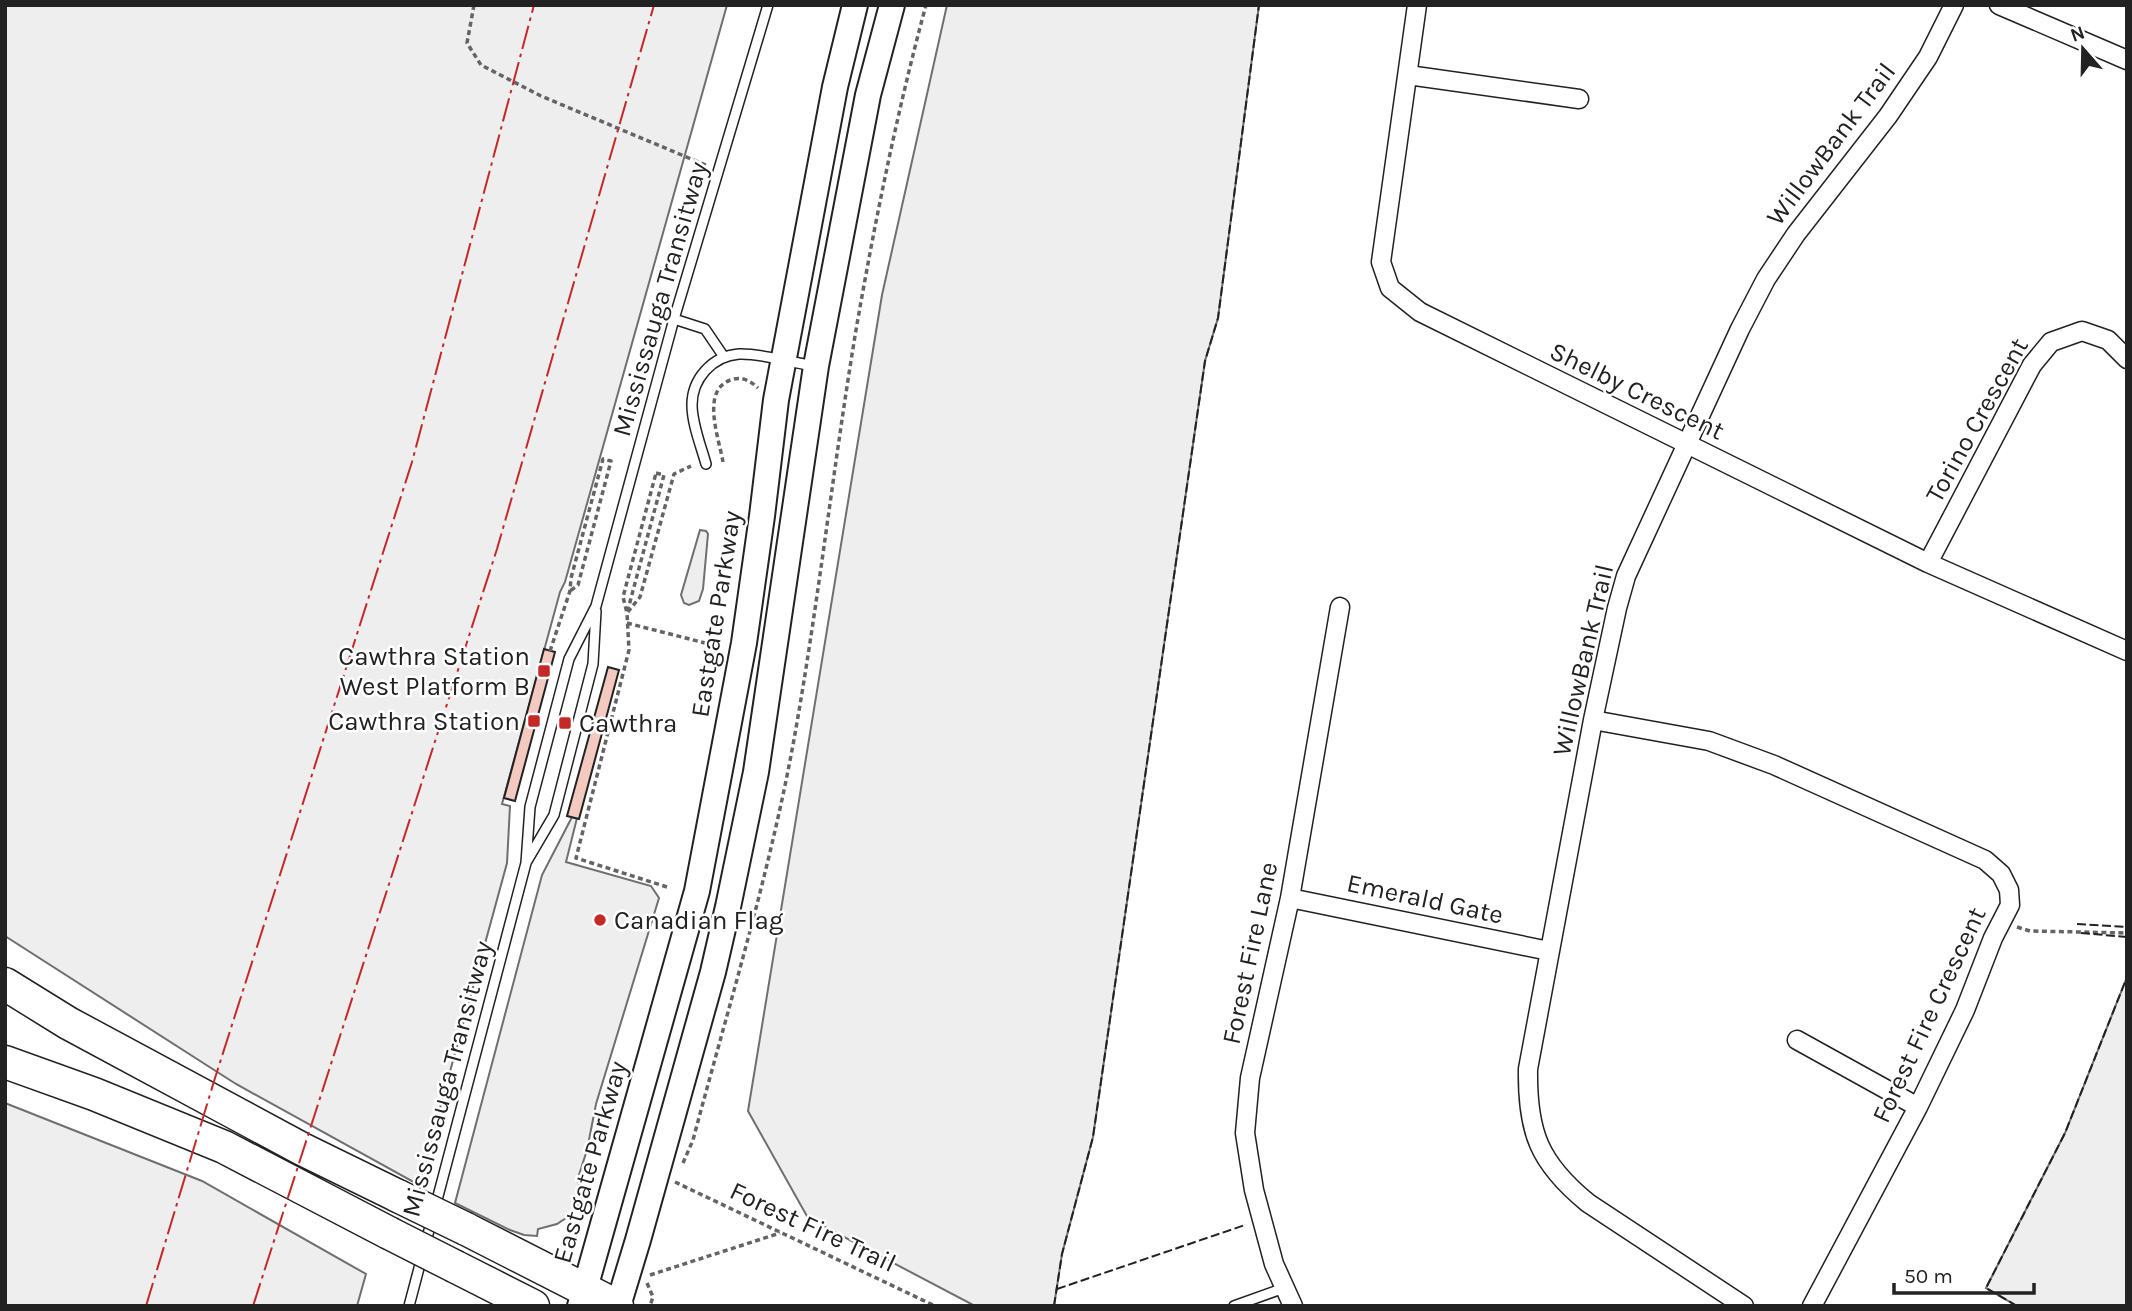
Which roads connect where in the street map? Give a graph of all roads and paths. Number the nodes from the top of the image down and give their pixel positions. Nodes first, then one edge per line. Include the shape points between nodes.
1 (474, 5) edge
2 (768, 5) edge
3 (855, 5) edge
4 (892, 5) edge
5 (1417, 5) edge
6 (1954, 5) edge
7 (1999, 5) edge
8 (2127, 60) edge
9 (1408, 75) junction
10 (1579, 99) dead end
11 (718, 171) junction
12 (674, 319) junction
13 (848, 328) dead end
14 (856, 330) dead end
15 (724, 357) junction
16 (2127, 359) edge
17 (783, 361) junction
18 (816, 366) junction
19 (760, 390) dead end
20 (835, 408) dead end
21 (844, 410) dead end
22 (1687, 445) junction
23 (723, 462) dead end
24 (706, 464) dead end
25 (691, 466) dead end
26 (1928, 563) junction
27 (570, 591) junction
28 (596, 606) junction
29 (1340, 607) dead end
30 (627, 612) junction
31 (627, 623) junction
32 (709, 644) dead end
33 (550, 651) dead end
34 (2127, 651) edge
35 (1593, 720) junction
36 (526, 863) junction
37 (667, 887) dead end
38 (1290, 898) junction
39 (2003, 922) junction
40 (2127, 933) edge
41 (1549, 951) junction
42 (5, 984) edge
43 (1797, 1040) dead end
44 (5, 1062) edge
45 (1918, 1107) junction
46 (675, 1182) dead end
47 (781, 1232) junction
48 (645, 1276) dead end
49 (1284, 1288) junction
50 (653, 1297) dead end
51 (582, 1298) edge
52 (409, 1306) edge
53 (533, 1306) edge
54 (617, 1306) edge
55 (650, 1306) edge
56 (935, 1306) edge
57 (1234, 1306) edge
58 (1293, 1306) edge
59 (1744, 1306) edge
60 (1812, 1306) edge

1 - 11 path via 467,43 481,65 541,96
2 - 11 lane, Mississauga Transitway
3 - 17 main road, Eastgate Parkway
4 - 18 main road via 868,95
5 - 9 street, Shelby Crescent
6 - 22 street, WillowBank Trail via 1928,57 1888,116 1766,279
7 - 8 street
9 - 10 street
9 - 22 street, Shelby Crescent via 1381,262 1390,288 1420,312
11 - 12 lane, Mississauga Transitway
12 - 15 lane via 705,329
12 - 28 lane, Mississauga Transitway
13 - 14 path
15 - 17 lane via 740,354
15 - 24 lane via 706,368 695,386 692,406
16 - 26 street, Torino Crescent via 2108,340 2082,331 2050,342 2032,365
17 - 18 lane
17 - 51 main road, Eastgate Parkway via 744,643 697,891
18 - 54 main road via 756,772 728,907
19 - 23 path via 743,378 732,379 715,395
20 - 21 path
22 - 26 street, Shelby Crescent
22 - 35 street, WillowBank Trail via 1626,576
25 - 30 path via 674,474 640,597
26 - 34 street, Shelby Crescent
27 - 27 path via 603,459 611,461 578,585
27 - 33 path
28 - 36 lane, Mississauga Transitway via 569,659 530,807
28 - 36 lane, Mississauga Transitway via 593,664 554,815
29 - 38 street, Forest Fire Lane
30 - 30 path via 664,475 656,473 622,597
30 - 31 path
31 - 32 path
31 - 37 path via 629,650 576,858
35 - 39 street, Forest Fire Crescent via 1709,741 1774,765 1985,860 2001,874 2009,890 2010,905
35 - 41 street, WillowBank Trail
36 - 52 lane, Mississauga Transitway
38 - 41 street, Emerald Gate
38 - 49 street, Forest Fire Lane via 1250,1078 1245,1133 1254,1190
39 - 40 path via 2030,931
39 - 45 street, Forest Fire Crescent
41 - 59 street via 1528,1069 1527,1103 1545,1159 1564,1184 1588,1203
42 - 51 highway, bridge via 302,1149 466,1229
43 - 45 street
44 - 53 highway, bridge via 224,1147
45 - 60 street, Forest Fire Crescent
46 - 47 path, Forest Fire Trail
47 - 48 path
47 - 56 path, Forest Fire Trail
49 - 57 lane
49 - 58 street, Forest Fire Lane
50 - 55 path
51 - 54 highway

